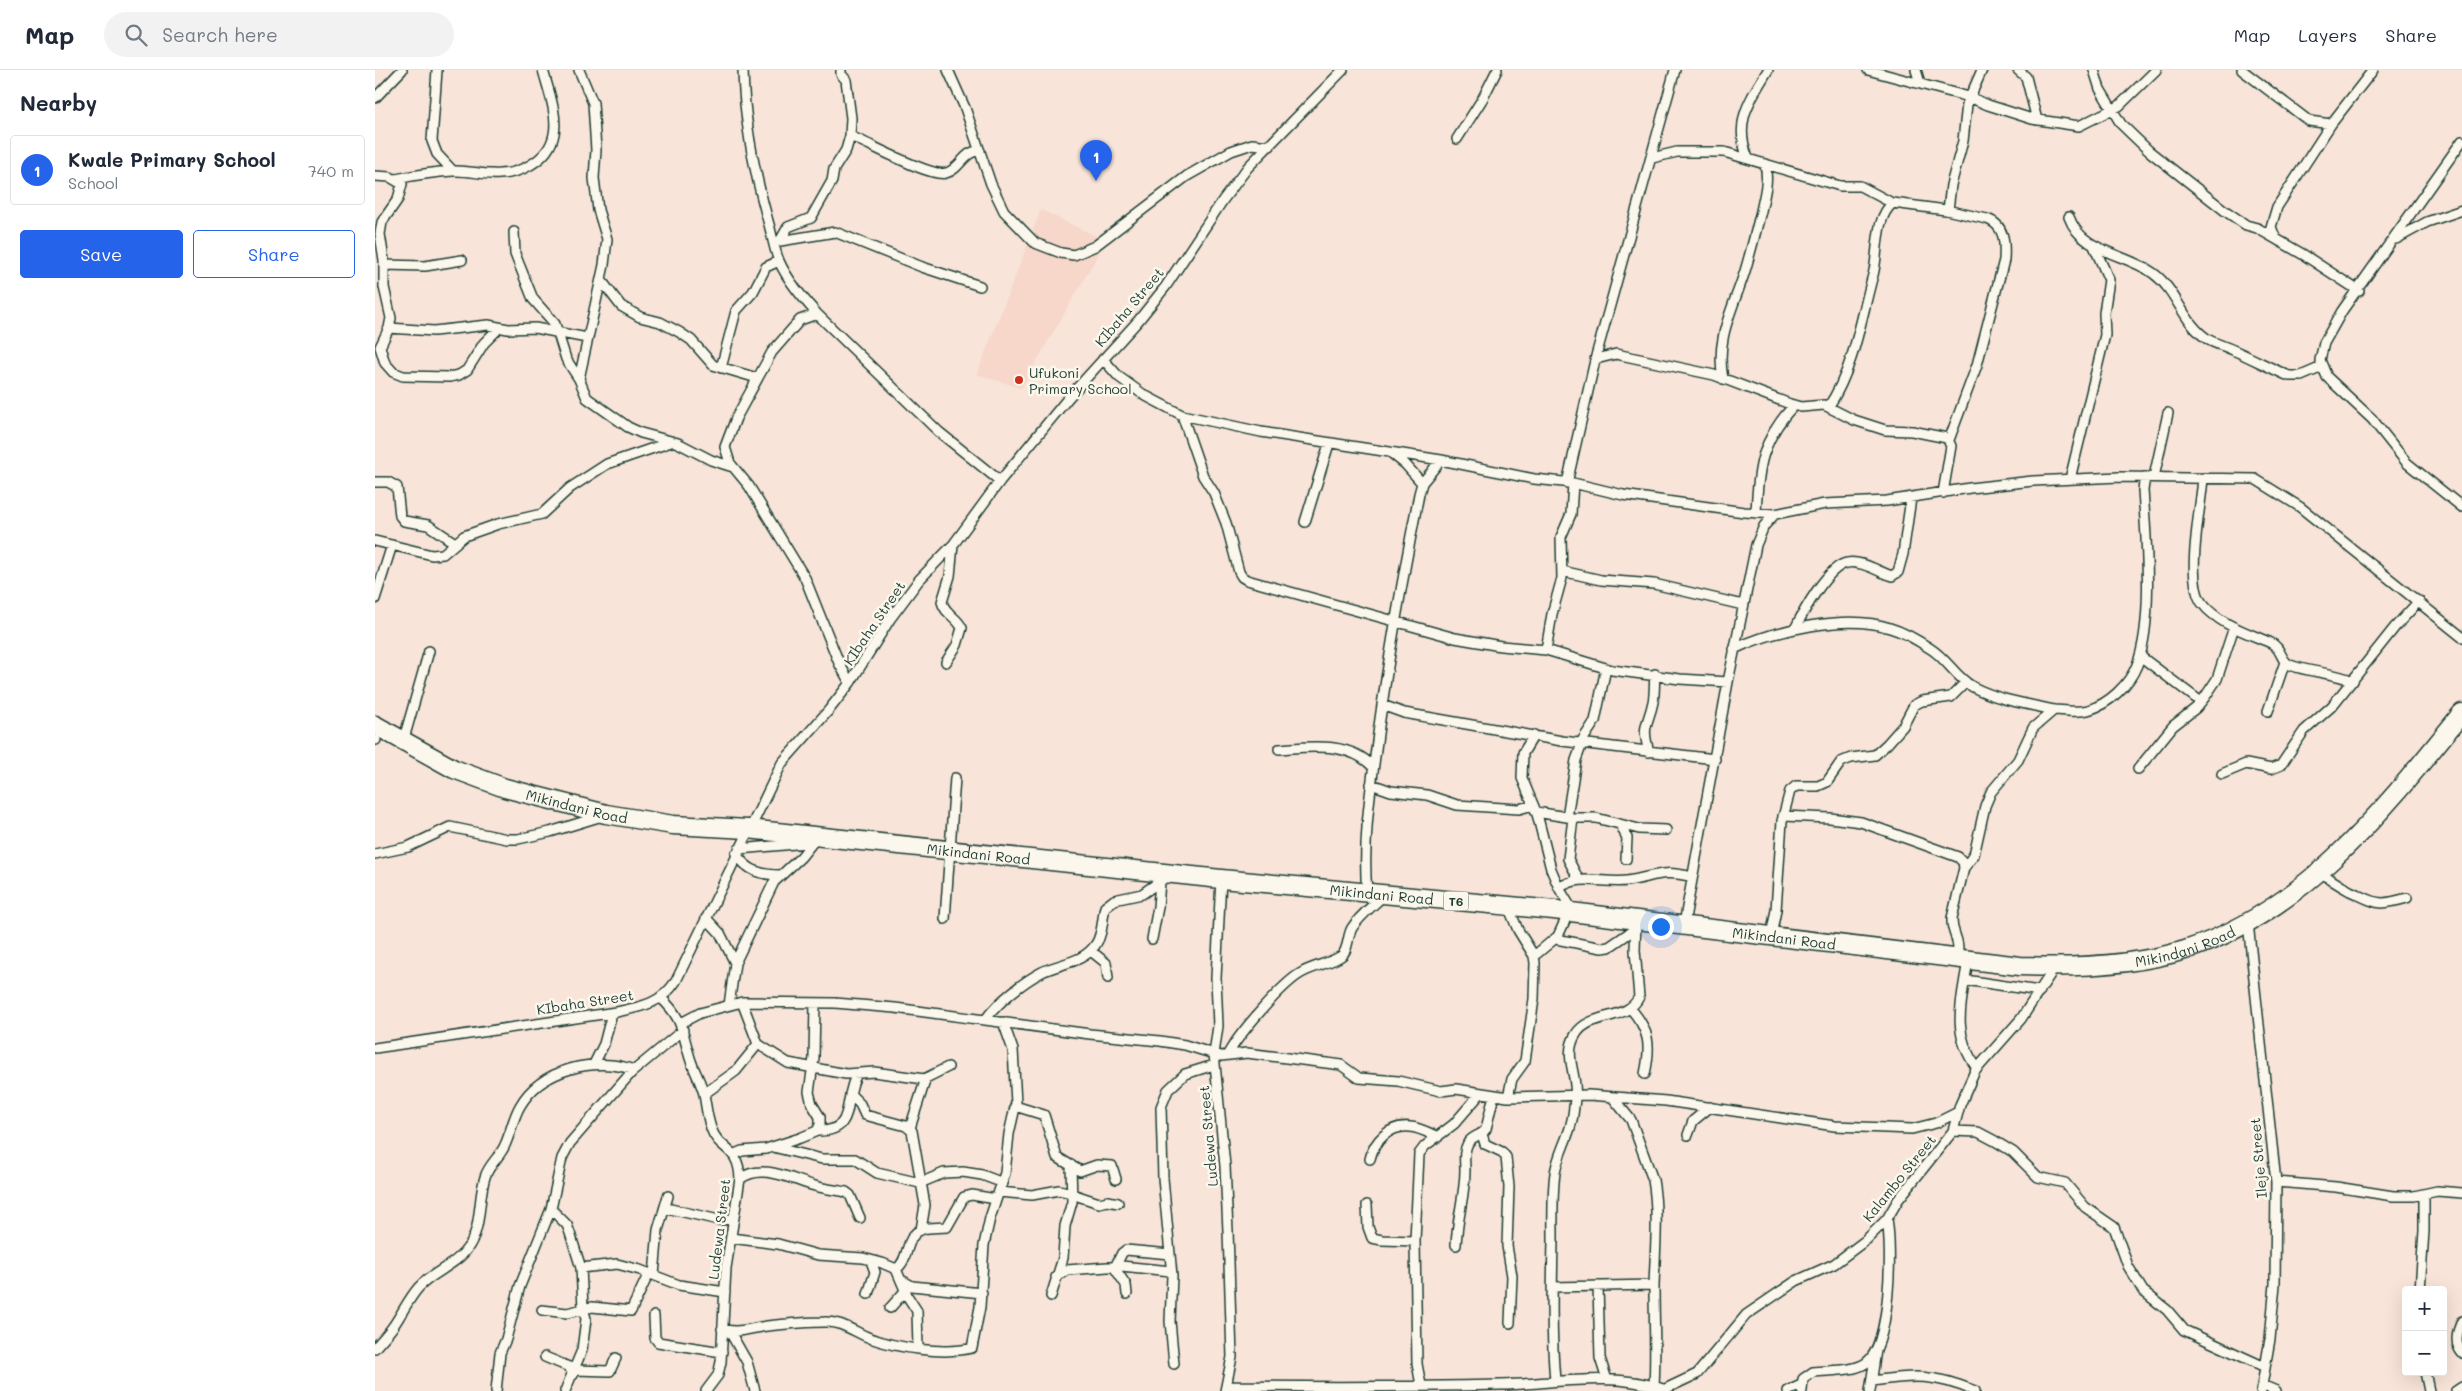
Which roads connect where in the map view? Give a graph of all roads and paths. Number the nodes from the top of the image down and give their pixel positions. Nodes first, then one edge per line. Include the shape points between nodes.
1 (401, 70) edge
2 (437, 70) edge
3 (543, 70) edge
4 (579, 70) edge
5 (743, 70) edge
6 (841, 70) edge
7 (948, 70) edge
8 (1343, 70) edge
9 (1497, 70) edge
10 (1675, 70) edge
11 (1768, 70) edge
12 (1868, 70) edge
13 (1915, 70) edge
14 (1982, 70) edge
15 (2018, 70) edge
16 (2094, 70) edge
17 (2156, 70) edge
18 (2242, 70) edge
19 (2373, 70) edge
20 (1894, 73) edge
21 (1920, 83) junction
22 (1969, 97) junction
23 (375, 98) edge
24 (2113, 110) junction
25 (2037, 120) junction
26 (2331, 124) junction
27 (850, 136) junction
28 (1457, 139) dead end
29 (2462, 141) edge
30 (1270, 146) junction
31 (980, 151) junction
32 (1653, 158) junction
33 (1748, 158) junction
34 (1765, 165) junction
35 (453, 170) junction
36 (375, 176) edge
37 (396, 179) junction
38 (1892, 204) junction
39 (1948, 210) junction
40 (2462, 210) edge
41 (2069, 218) dead end
42 (2271, 220) junction
43 (2257, 228) junction
44 (513, 232) dead end
45 (2395, 239) junction
46 (2277, 240) junction
47 (777, 241) junction
48 (2094, 245) junction
49 (462, 260) dead end
50 (779, 261) junction
51 (384, 265) junction
52 (601, 280) junction
53 (980, 286) dead end
54 (2359, 291) junction
55 (817, 314) junction
56 (389, 328) junction
57 (499, 328) junction
58 (559, 333) junction
59 (587, 338) junction
60 (377, 353) edge
61 (1103, 359) junction
62 (1596, 359) junction
63 (721, 368) junction
64 (2322, 368) junction
65 (757, 378) junction
66 (579, 379) junction
67 (1723, 379) junction
68 (1795, 405) junction
69 (1829, 406) junction
70 (2168, 413) dead end
71 (1182, 415) junction
72 (1949, 440) junction
73 (671, 442) junction
74 (1329, 444) junction
75 (1389, 452) junction
76 (1441, 460) junction
77 (733, 467) junction
78 (2149, 477) junction
79 (2203, 478) junction
80 (2070, 479) junction
81 (1000, 481) junction
82 (375, 482) edge
83 (1422, 483) junction
84 (1570, 483) junction
85 (1943, 493) junction
86 (1911, 498) junction
87 (2462, 507) edge
88 (1756, 513) junction
89 (1775, 514) junction
90 (1305, 522) dead end
91 (375, 541) edge
92 (455, 543) junction
93 (391, 545) junction
94 (953, 545) junction
95 (1562, 571) junction
96 (375, 599) edge
97 (2419, 601) junction
98 (1743, 605) junction
99 (1395, 621) junction
100 (2235, 627) junction
101 (1795, 629) junction
102 (2462, 637) edge
103 (1734, 649) junction
104 (1546, 650) junction
105 (429, 651) dead end
106 (2140, 656) junction
107 (946, 662) dead end
108 (2285, 662) junction
109 (1607, 668) junction
110 (1655, 674) junction
111 (2353, 681) junction
112 (1728, 682) junction
113 (1966, 682) junction
114 (850, 683) junction
115 (2201, 702) junction
116 (1382, 705) junction
117 (2054, 710) junction
118 (2268, 711) dead end
119 (2462, 713) edge
120 (375, 735) edge
121 (1534, 735) junction
122 (403, 742) junction
123 (1581, 744) junction
124 (1279, 749) dead end
125 (1649, 752) junction
126 (1715, 759) junction
127 (1373, 767) junction
128 (2138, 769) dead end
129 (2222, 774) dead end
130 (955, 778) dead end
131 (1371, 784) junction
132 (1535, 809) junction
133 (606, 814) junction
134 (1783, 816) junction
135 (1570, 817) junction
136 (1621, 826) junction
137 (748, 829) junction
138 (1666, 830) dead end
139 (814, 840) junction
140 (737, 851) junction
141 (949, 851) junction
142 (375, 854) edge
143 (1626, 859) dead end
144 (1964, 868) junction
145 (2320, 871) junction
146 (781, 875) junction
147 (1166, 877) junction
148 (1692, 877) junction
149 (1221, 879) junction
150 (1579, 880) junction
151 (1559, 888) junction
152 (1367, 893) junction
153 (1384, 895) junction
154 (2407, 898) dead end
155 (1508, 906) junction
156 (1571, 912) junction
157 (706, 918) junction
158 (945, 919) dead end
159 (2248, 923) junction
160 (1636, 924) junction
161 (1684, 924) junction
162 (1771, 936) junction
163 (1152, 939) dead end
164 (1556, 939) junction
165 (1091, 950) junction
166 (1534, 956) junction
167 (1963, 959) junction
168 (735, 963) junction
169 (2055, 967) junction
170 (1108, 978) dead end
171 (1965, 980) junction
172 (2040, 991) junction
173 (661, 998) junction
174 (742, 1002) junction
175 (815, 1003) junction
176 (729, 1005) junction
177 (1630, 1008) junction
178 (612, 1012) junction
179 (986, 1019) junction
180 (1003, 1022) junction
181 (682, 1026) junction
182 (758, 1044) junction
183 (375, 1048) edge
184 (1214, 1054) junction
185 (1229, 1054) junction
186 (594, 1064) junction
187 (1215, 1065) junction
188 (948, 1067) dead end
189 (812, 1068) junction
190 (1977, 1068) junction
191 (634, 1070) junction
192 (857, 1074) junction
193 (1645, 1074) dead end
194 (926, 1078) junction
195 (704, 1094) junction
196 (850, 1094) junction
197 (1480, 1094) junction
198 (1494, 1095) junction
199 (1575, 1096) junction
200 (1508, 1097) junction
201 (1613, 1098) junction
202 (1015, 1106) junction
203 (1710, 1107) junction
204 (1958, 1112) junction
205 (909, 1128) junction
206 (1953, 1130) junction
207 (817, 1131) junction
208 (1482, 1134) junction
209 (1688, 1135) dead end
210 (1437, 1137) junction
211 (773, 1147) junction
212 (735, 1154) junction
213 (1370, 1159) dead end
214 (1071, 1165) junction
215 (740, 1179) junction
216 (1116, 1179) dead end
217 (2276, 1182) junction
218 (920, 1183) junction
219 (999, 1191) junction
220 (1072, 1193) junction
221 (2462, 1193) edge
222 (2424, 1194) junction
223 (668, 1196) dead end
224 (1119, 1203) dead end
225 (1367, 1205) dead end
226 (666, 1208) junction
227 (551, 1210) junction
228 (860, 1218) dead end
229 (733, 1219) junction
230 (1887, 1219) junction
231 (921, 1230) junction
232 (731, 1238) junction
233 (1415, 1240) junction
234 (1456, 1244) dead end
235 (1146, 1252) junction
236 (1170, 1254) junction
237 (871, 1260) junction
238 (1115, 1267) junction
239 (581, 1268) junction
240 (1141, 1268) junction
241 (896, 1269) junction
242 (1171, 1270) junction
243 (651, 1274) junction
244 (1056, 1277) junction
245 (1654, 1285) junction
246 (904, 1286) junction
247 (1598, 1286) junction
248 (2420, 1286) edge
249 (1552, 1287) junction
250 (725, 1292) junction
251 (982, 1293) junction
252 (869, 1294) dead end
253 (1127, 1294) dead end
254 (1051, 1296) dead end
255 (890, 1308) dead end
256 (542, 1310) dead end
257 (583, 1310) junction
258 (654, 1316) dead end
259 (2462, 1321) edge
260 (1510, 1324) dead end
261 (726, 1331) junction
262 (375, 1348) edge
263 (918, 1348) junction
264 (1877, 1348) junction
265 (721, 1352) junction
266 (2462, 1353) edge
267 (545, 1357) dead end
268 (616, 1358) dead end
269 (1174, 1364) dead end
270 (2265, 1367) junction
271 (574, 1372) junction
272 (2426, 1376) edge
273 (1607, 1380) junction
274 (1555, 1381) junction
275 (1873, 1381) junction
276 (1421, 1385) junction
277 (2462, 1387) edge
278 (1226, 1388) edge
279 (1513, 1388) edge
280 (1802, 1388) edge
281 (2262, 1388) edge
282 (1660, 1389) edge
283 (496, 1391) edge
284 (565, 1391) edge
285 (706, 1391) edge
286 (755, 1391) edge
287 (1788, 1391) edge
288 (1871, 1391) edge
289 (1975, 1391) edge
290 (2276, 1391) edge
291 (2429, 1391) edge
292 (2456, 1391) edge

1 - 23 street
2 - 35 street via 432,141 437,154
3 - 35 street via 555,133 542,157 511,172 493,174
4 - 52 street via 590,91 596,120 594,178 598,210 607,239
5 - 47 street via 751,153
6 - 27 street via 846,80
7 - 31 street
8 - 30 street, KIbaha Street
9 - 28 street
10 - 32 street
11 - 33 street via 1744,110 1742,142
12 - 20 street
13 - 21 street
14 - 22 street
15 - 25 street via 2026,77
16 - 24 street via 2100,89
17 - 24 street
18 - 26 street via 2309,121
19 - 26 street
20 - 21 street
21 - 22 street
22 - 25 street
22 - 39 street
24 - 25 street via 2079,126
24 - 43 street via 2125,129 2149,151 2224,210
26 - 42 street
27 - 31 street via 939,174 952,171 969,152
27 - 47 street via 846,150 834,169 832,181 811,218 788,226
29 - 45 street
30 - 31 street via 1252,144 1231,151 1187,176 1095,246 1074,255 1045,248 1020,230 1003,211
30 - 61 street, KIbaha Street via 1248,167 1223,200 1166,286
32 - 33 street via 1677,152 1707,151
32 - 62 street
33 - 34 street
34 - 38 street via 1839,186 1860,186
34 - 67 street via 1765,190 1758,222 1721,343 1719,357
35 - 37 street
36 - 37 street
37 - 51 street via 402,184 402,190 382,222 379,234
38 - 39 street
38 - 69 street via 1884,215 1873,275 1855,341 1837,393
39 - 72 street via 1996,222 2005,248 1980,355
40 - 45 street via 2427,222
41 - 48 street via 2073,229
42 - 43 street
42 - 46 street
43 - 46 street
44 - 58 street via 515,254 533,299
45 - 54 street
46 - 54 street
47 - 50 street
47 - 53 street via 835,232
48 - 64 street via 2152,272 2168,286 2190,324 2209,340 2289,376 2301,376
48 - 80 street via 2109,280 2104,313 2105,335
49 - 51 street via 425,266
50 - 55 street
50 - 63 street via 766,268 753,292 736,311
51 - 56 street via 384,287 391,318
52 - 59 street
52 - 63 street via 621,306 679,332 691,340 711,364
54 - 64 street via 2324,343 2320,360
55 - 65 street via 800,320 782,339
55 - 81 street via 939,432
56 - 57 street via 437,331 483,325
56 - 60 street
57 - 58 street via 524,327
57 - 60 street via 483,343 467,370 454,376 398,374
58 - 59 street
58 - 66 street via 566,359
59 - 66 street
61 - 71 street via 1119,377 1144,395
61 - 81 street, KIbaha Street
62 - 67 street via 1616,354
62 - 84 street
63 - 65 street
64 - 87 street via 2335,386 2372,419 2407,463
65 - 77 street via 726,443
66 - 73 street via 587,398 616,419 637,432
67 - 68 street
68 - 69 street
68 - 88 street via 1770,436 1766,446 1758,477
69 - 72 street via 1846,417 1885,430 1922,432
70 - 78 street
71 - 74 street
71 - 99 street via 1203,476 1226,523 1242,577
72 - 85 street via 1950,454
73 - 77 street
73 - 92 street via 607,464 570,488 542,514 498,524 463,536
74 - 75 street
74 - 90 street
75 - 76 street
75 - 83 street
76 - 83 street
76 - 84 street
77 - 114 street via 749,486 805,578
78 - 79 street
78 - 80 street
78 - 106 street via 2143,490 2147,567 2145,629
79 - 97 street via 2245,477 2264,482
79 - 100 street via 2195,550 2195,583 2201,602
80 - 85 street
81 - 94 street, KIbaha Street
82 - 92 street via 388,482 397,487 400,516 404,522 428,525
83 - 99 street
84 - 88 street via 1631,497
84 - 95 street via 1571,514 1561,537
85 - 86 street
86 - 89 street via 1825,504
86 - 101 street via 1898,572 1892,576 1853,563 1840,565 1821,586
88 - 89 street
89 - 98 street via 1758,536
91 - 93 street
92 - 93 street via 437,555
93 - 96 street
94 - 107 street via 950,576 942,602 947,614 955,618 962,628 957,645
94 - 114 street, KIbaha Street via 919,580 890,618
95 - 98 street via 1601,580 1654,584
95 - 104 street
97 - 102 street
97 - 111 street
98 - 103 street
99 - 104 street via 1455,638
99 - 116 street
100 - 108 street via 2274,645
100 - 115 street via 2217,679
101 - 103 street via 1757,638
101 - 113 street via 1845,622 1865,622 1891,628 1940,655
103 - 112 street
104 - 109 street
105 - 122 street
106 - 115 street
106 - 117 street via 2128,682 2107,700 2086,711
108 - 111 street
108 - 118 street
109 - 110 street
109 - 123 street via 1595,721
110 - 112 street
110 - 125 street via 1653,704 1646,721
111 - 129 street via 2304,731 2277,768 2246,764
112 - 126 street
113 - 117 street via 1986,694
113 - 134 street via 1951,697 1914,705 1899,730 1875,755 1845,760 1827,782 1818,786 1792,788
114 - 137 street, KIbaha Street via 781,763
115 - 128 street via 2173,726
116 - 121 street via 1404,713
116 - 127 street
117 - 144 street via 2033,728 2018,760 1991,792 1974,855
119 - 145 highway, Mikindani Road / T6 via 2369,822
120 - 122 highway, Mikindani Road / T6
121 - 123 street
121 - 132 street via 1524,750 1522,774
122 - 133 highway, Mikindani Road / T6 via 454,769 496,784
123 - 125 street
123 - 135 street via 1576,760
124 - 127 street via 1335,748 1362,757
125 - 126 street
126 - 148 street
127 - 131 street
130 - 141 street
131 - 132 street via 1403,794 1427,795 1457,805
131 - 152 street via 1364,858
132 - 135 street
132 - 151 street
133 - 137 highway, Mikindani Road / T6 via 673,825
133 - 142 street via 518,839 450,827 409,847
134 - 144 street via 1830,818 1873,825 1958,857
134 - 162 street
135 - 136 street via 1596,818
135 - 150 street via 1568,859
136 - 138 street
136 - 143 street via 1627,838
137 - 139 highway, Mikindani Road / T6
137 - 140 street, KIbaha Street
139 - 140 street
139 - 141 highway, Mikindani Road / T6
139 - 146 street
140 - 146 street via 747,867 756,873
140 - 157 street, KIbaha Street
141 - 147 highway, Mikindani Road / T6
141 - 158 street
144 - 167 street via 1952,918
145 - 154 street via 2337,885 2368,901 2383,903
145 - 159 highway, Mikindani Road / T6 via 2305,885
146 - 168 street via 774,882
147 - 149 highway, Mikindani Road / T6
147 - 163 street
147 - 165 street via 1142,894 1107,904 1099,938
148 - 150 street via 1669,872 1627,881
148 - 161 street
149 - 152 highway, Mikindani Road / T6
149 - 184 street, Ludewa Street via 1216,971 1218,1026
150 - 151 street
151 - 156 street
152 - 153 highway, Mikindani Road / T6
153 - 155 highway, Mikindani Road / T6
153 - 185 street via 1352,929 1344,953 1298,975 1242,1033
155 - 156 highway, Mikindani Road / T6
155 - 166 street
156 - 160 highway, Mikindani Road / T6
156 - 164 street
157 - 168 street via 721,933
157 - 173 street, KIbaha Street via 676,981
159 - 169 highway, Mikindani Road / T6 via 2205,943 2138,961
159 - 217 street, Ileje Street
160 - 161 highway, Mikindani Road / T6
160 - 164 street via 1609,947
160 - 177 street via 1639,996
161 - 162 highway, Mikindani Road / T6
162 - 167 highway, Mikindani Road / T6
164 - 166 street
165 - 170 street via 1106,963
165 - 179 street via 1076,960 1030,979
166 - 200 street via 1534,999 1525,1061 1512,1079
167 - 169 highway, Mikindani Road / T6
167 - 171 street
168 - 176 street
169 - 172 street, Kalambo Street
171 - 172 street
171 - 190 street via 1959,1031 1966,1053
172 - 190 street, Kalambo Street via 2017,1025
173 - 178 street, KIbaha Street via 646,1005
173 - 181 street
174 - 175 street
174 - 176 street
174 - 182 street
175 - 179 street
175 - 189 street
176 - 181 street via 700,1014
177 - 193 street via 1649,1041
177 - 199 street via 1591,1021 1576,1034 1569,1058
178 - 183 street, KIbaha Street
178 - 186 street via 604,1044
179 - 180 street
180 - 184 street via 1185,1045
180 - 202 street via 1013,1050 1017,1084
181 - 191 street
181 - 195 street via 690,1059
182 - 189 street via 788,1063
182 - 195 street via 736,1071
184 - 185 street
184 - 187 street, Ludewa Street
185 - 197 street via 1247,1053 1334,1064 1365,1080 1392,1080 1441,1092 1456,1089
186 - 191 street
186 - 262 street via 564,1072 529,1094 515,1116 501,1155 485,1176 475,1233 467,1249 418,1288
187 - 236 street via 1185,1074 1168,1090 1161,1107
187 - 278 street, Ludewa Street via 1228,1232 1232,1356
188 - 194 street
189 - 192 street
189 - 207 street via 809,1092 821,1120
190 - 204 street, Kalambo Street
191 - 227 street via 569,1143 560,1165
192 - 194 street via 874,1072
192 - 196 street
194 - 205 street
195 - 212 street via 711,1129
196 - 205 street via 865,1115
196 - 207 street via 844,1120 833,1129
197 - 198 street
197 - 210 street via 1455,1124
198 - 200 street
198 - 208 street
199 - 200 street
199 - 201 street
199 - 249 street via 1569,1134 1555,1174
201 - 203 street
201 - 245 street via 1631,1120 1653,1180
202 - 214 street via 1044,1115 1055,1155
202 - 219 street
203 - 204 street via 1835,1126 1912,1129 1936,1123
203 - 209 street via 1693,1121
204 - 206 street, Kalambo Street
205 - 218 street via 914,1138
206 - 230 street, Kalambo Street
206 - 270 street via 1977,1132 2013,1152 2038,1177 2065,1183 2085,1207 2114,1227 2128,1266 2143,1291 2167,1310 2184,1330
207 - 211 street
208 - 234 street via 1469,1141 1464,1153 1464,1186
208 - 260 street via 1485,1144 1506,1157 1507,1246 1512,1276
210 - 213 street via 1410,1127 1393,1130 1378,1140
210 - 233 street via 1419,1154
211 - 212 street
211 - 218 street via 822,1159 855,1159 877,1173
212 - 215 street, Ludewa Street
214 - 216 street via 1084,1171 1097,1165 1112,1166
214 - 220 street
215 - 228 street via 752,1172 781,1175 846,1192
215 - 229 street, Ludewa Street
217 - 222 street via 2336,1186 2379,1195
217 - 270 street, Ileje Street via 2275,1284
218 - 219 street via 944,1173 966,1172 992,1178
218 - 231 street via 925,1205
219 - 220 street via 1032,1195 1059,1190
219 - 231 street via 966,1196 946,1227
219 - 251 street via 984,1245
220 - 224 street via 1099,1203
220 - 244 street via 1063,1258
221 - 222 street via 2442,1191
222 - 248 street
223 - 226 street
225 - 233 street via 1367,1227 1372,1238
226 - 229 street via 719,1220
226 - 243 street via 658,1230
227 - 239 street via 567,1225
227 - 283 street via 520,1286 500,1353
229 - 232 street, Ludewa Street
230 - 264 street via 1891,1244 1890,1271
230 - 282 street, Kalambo Street via 1834,1264 1796,1281 1746,1315 1697,1374
231 - 241 street via 908,1244 903,1263
232 - 237 street via 778,1244 816,1255
232 - 250 street, Ludewa Street
233 - 276 street via 1417,1364
235 - 236 street
235 - 238 street via 1126,1250
235 - 240 street via 1146,1262
236 - 242 street
237 - 241 street
237 - 252 street via 875,1272
238 - 240 street
238 - 244 street via 1067,1270
238 - 253 street via 1125,1282
239 - 243 street via 617,1264
239 - 257 street
240 - 242 street
241 - 246 street
242 - 269 street via 1170,1321
243 - 250 street via 679,1285
243 - 257 street via 633,1310 596,1307
244 - 254 street
245 - 247 street
245 - 282 street
246 - 251 street
246 - 255 street
246 - 263 street via 918,1313
247 - 249 street
247 - 273 street via 1600,1358
249 - 274 street
250 - 261 street, Ludewa Street
251 - 263 street via 971,1348
256 - 257 street via 559,1314
257 - 271 street via 587,1319 585,1334
258 - 265 street via 658,1342
259 - 266 street via 2457,1339
261 - 263 street via 832,1322 877,1340
261 - 265 street, Ludewa Street
261 - 286 street via 747,1362
264 - 275 street
264 - 280 street via 1867,1363 1858,1367 1813,1372 1803,1379
265 - 285 street, Ludewa Street via 718,1376
267 - 271 street
268 - 271 street via 610,1371
270 - 281 street, Ileje Street
271 - 284 street
272 - 291 street
273 - 274 street
273 - 282 street via 1627,1380
274 - 279 street
275 - 288 street
275 - 289 street via 1911,1376 1941,1378
276 - 278 street
276 - 279 street
277 - 292 street
280 - 287 street
281 - 290 street

